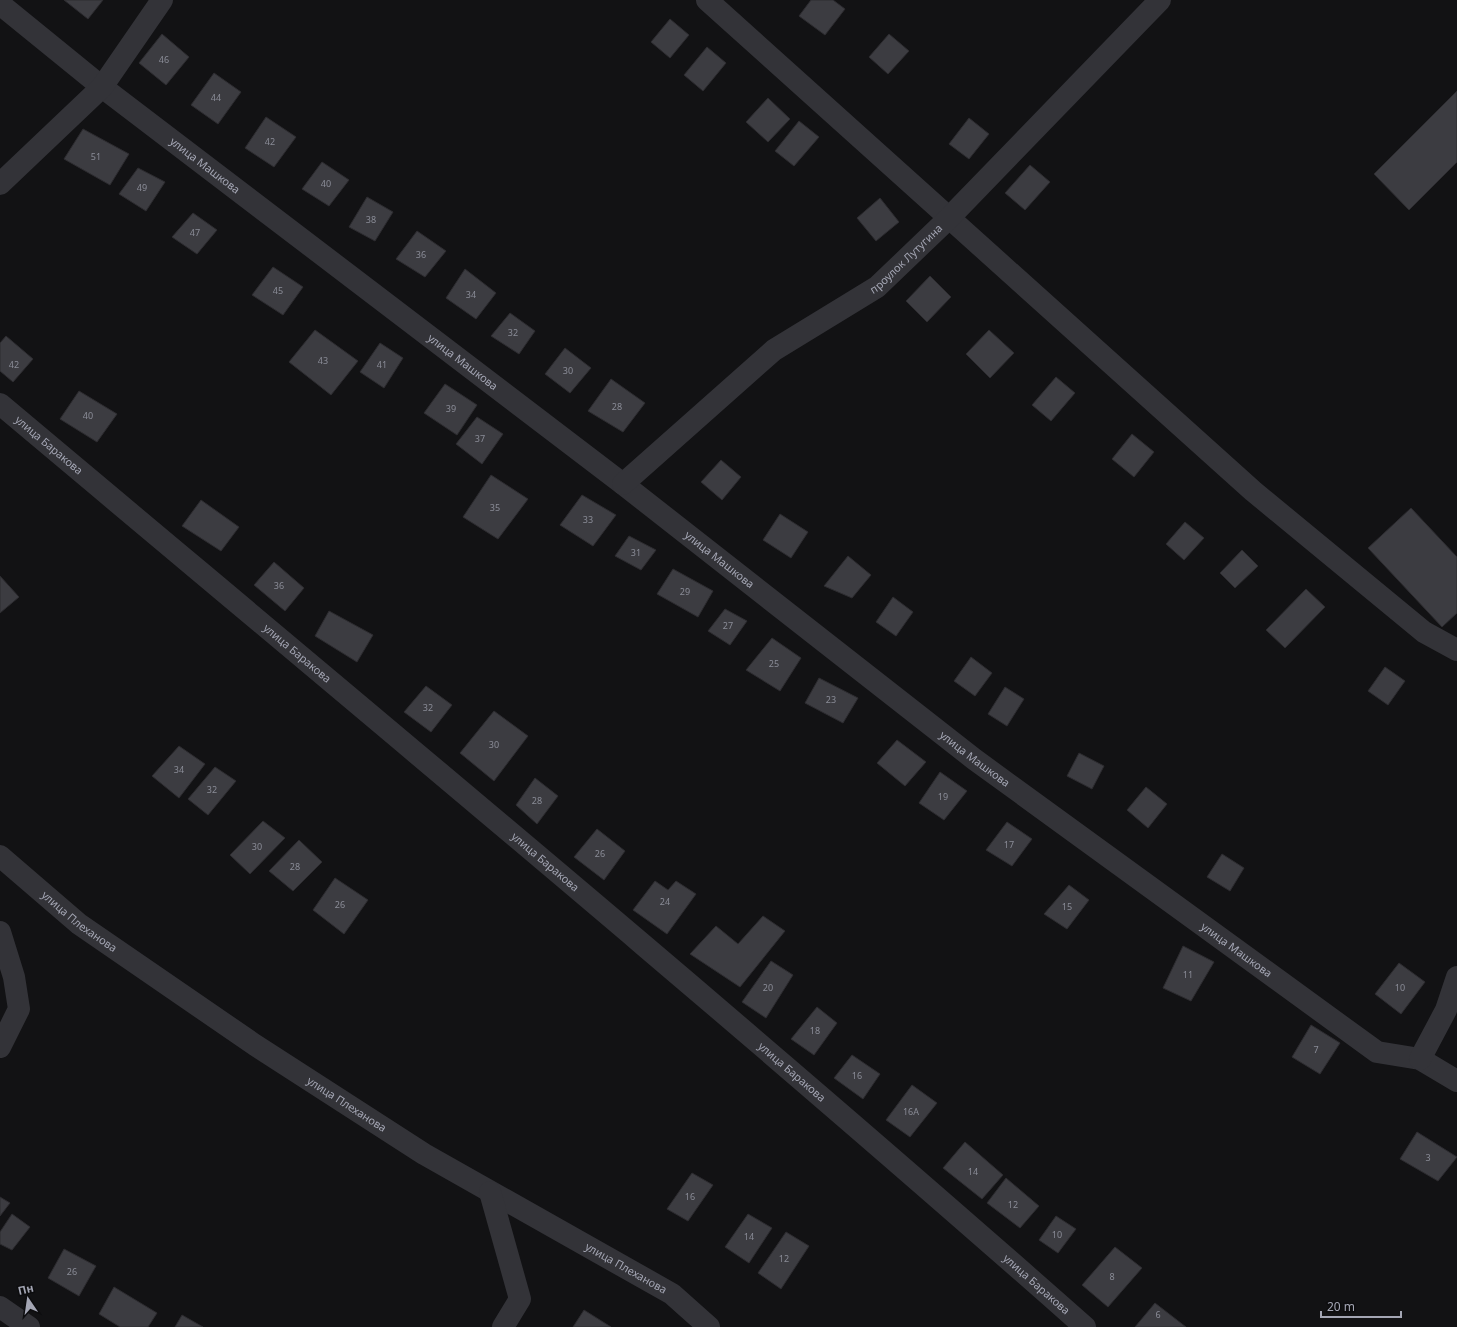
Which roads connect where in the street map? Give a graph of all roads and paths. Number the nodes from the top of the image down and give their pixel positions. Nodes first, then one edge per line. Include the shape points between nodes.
1 (162, 0) edge
2 (707, 0) edge
3 (1160, 0) edge
4 (0, 4) edge
5 (102, 87) junction
6 (0, 184) edge
7 (949, 218) junction
8 (0, 404) edge
9 (623, 484) junction
10 (1457, 650) edge
11 (0, 856) edge
12 (0, 932) edge
13 (1457, 977) edge
14 (0, 1047) edge
15 (1420, 1058) junction
16 (1457, 1081) edge
17 (490, 1192) junction
18 (0, 1307) edge
19 (29, 1327) edge
20 (503, 1327) edge
21 (709, 1327) edge
22 (1085, 1327) edge

1 - 5 street
2 - 7 street
3 - 7 street, проулок Лутугина
4 - 5 street, улица Машкова
5 - 6 street
5 - 9 street, улица Машкова
7 - 9 street, проулок Лутугина via 878,287 774,350
7 - 10 street via 1253,491 1424,632
8 - 22 street, улица Баракова via 695,988
9 - 15 street, улица Машкова via 974,758 1377,1052
11 - 17 street, улица Плеханова via 79,924 248,1040 424,1154
12 - 14 street via 14,977 19,1009
13 - 15 street via 1446,1010
15 - 16 street, улица Машкова
17 - 20 street via 520,1299
17 - 21 street, улица Плеханова via 672,1294
18 - 19 street

